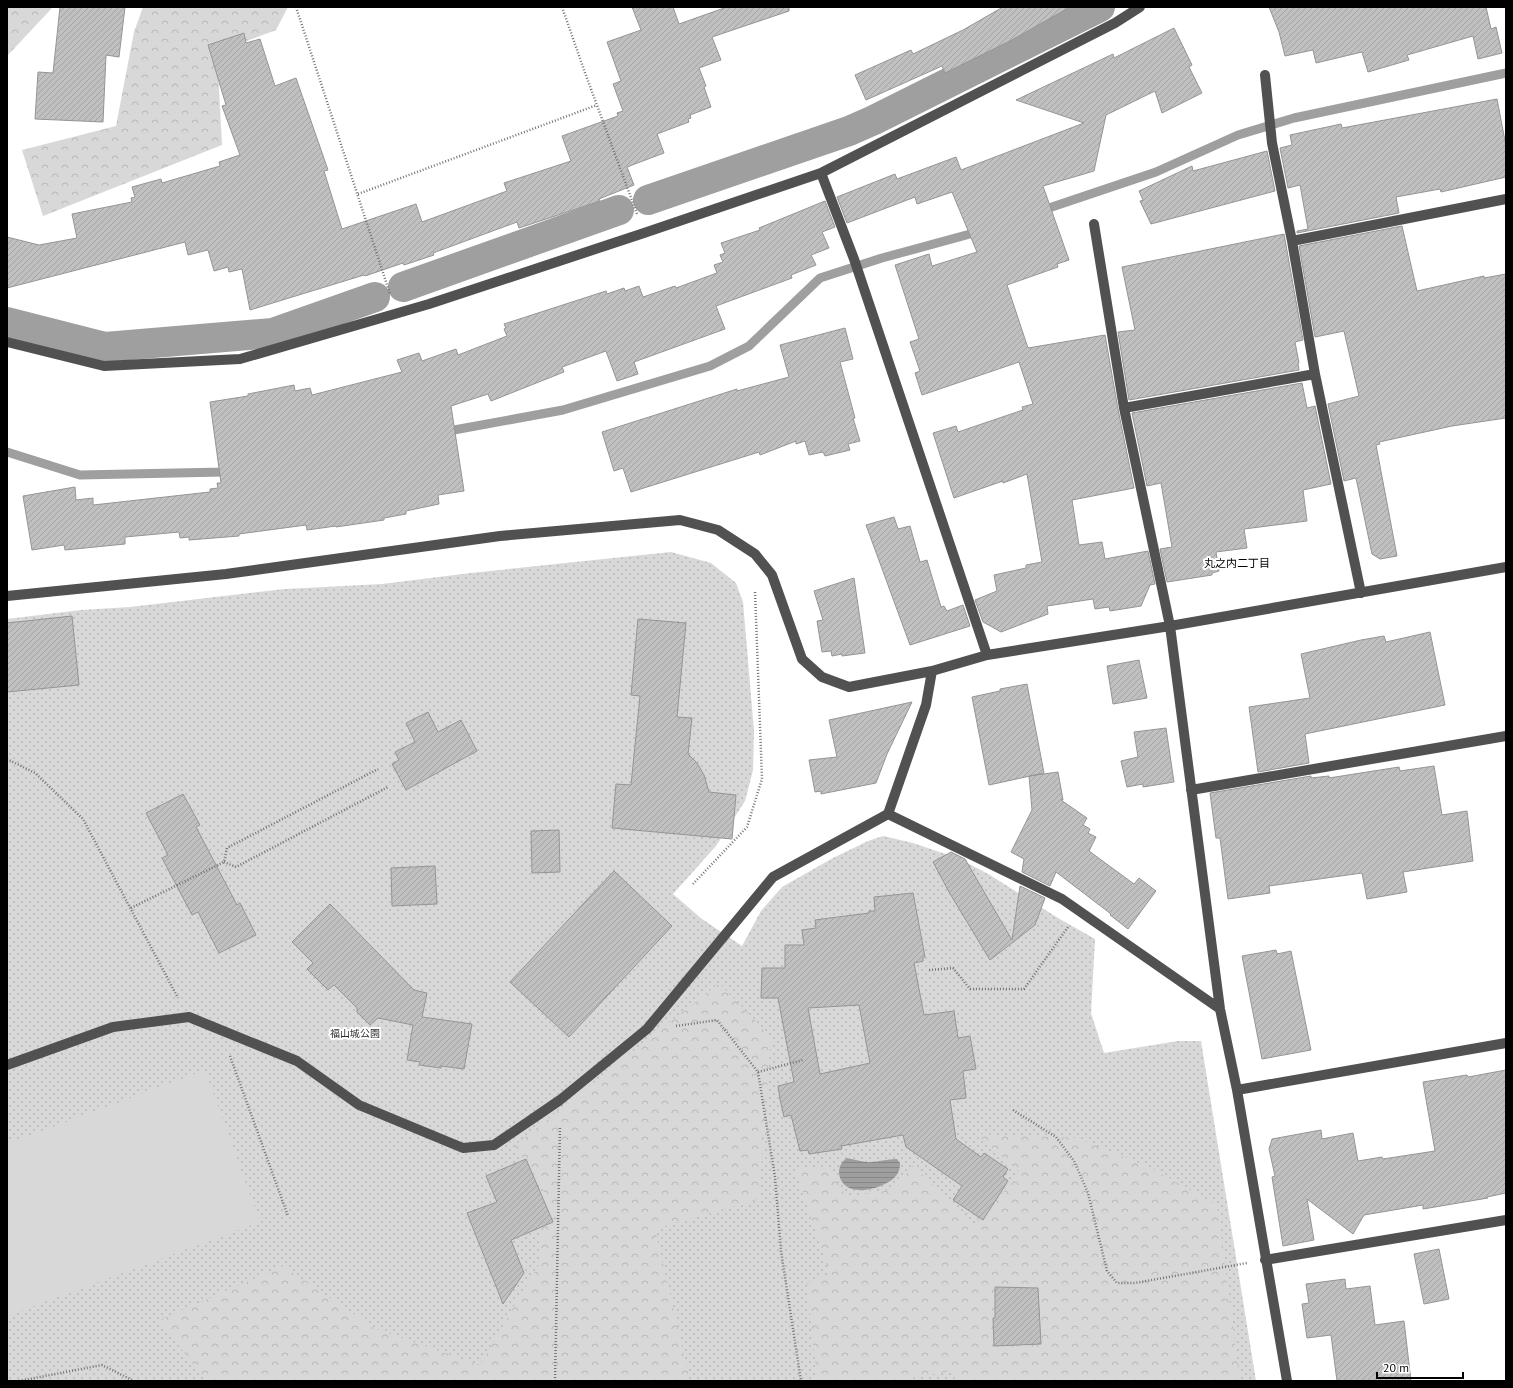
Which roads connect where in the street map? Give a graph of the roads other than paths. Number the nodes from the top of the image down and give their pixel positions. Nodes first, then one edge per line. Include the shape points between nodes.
1 (1140, 7) edge
2 (1265, 75) dead end
3 (821, 172) junction
4 (1506, 199) edge
5 (1094, 224) dead end
6 (1292, 241) junction
7 (7, 342) edge
8 (1315, 374) junction
9 (1124, 408) junction
10 (1506, 567) edge
11 (1361, 593) junction
12 (7, 596) edge
13 (1170, 626) junction
14 (987, 655) junction
15 (932, 671) junction
16 (1506, 736) edge
17 (1191, 790) junction
18 (888, 814) junction
19 (1220, 1009) junction
20 (1506, 1043) edge
21 (7, 1065) edge
22 (1237, 1090) junction
23 (1506, 1220) edge
24 (1265, 1260) junction
25 (1287, 1381) edge

1 - 3 street via 1115,23
2 - 6 street via 1272,143
3 - 7 street via 644,233 396,313 240,358 104,366
3 - 14 street via 854,259
4 - 6 street
5 - 9 street
6 - 8 street
8 - 9 street
8 - 11 street
9 - 13 street
10 - 11 street
11 - 13 street
12 - 15 street via 226,574 500,536 680,520 718,530 755,554 772,575 802,659 822,677 850,687
13 - 14 street
13 - 17 street
14 - 15 street
15 - 18 street via 926,705
16 - 17 street
17 - 19 street
18 - 19 street via 1062,899
18 - 21 street via 773,877 647,1029 560,1100 494,1145 463,1148 359,1105 297,1061 189,1018 113,1027
19 - 22 street
20 - 22 street
22 - 24 street
23 - 24 street
24 - 25 street

